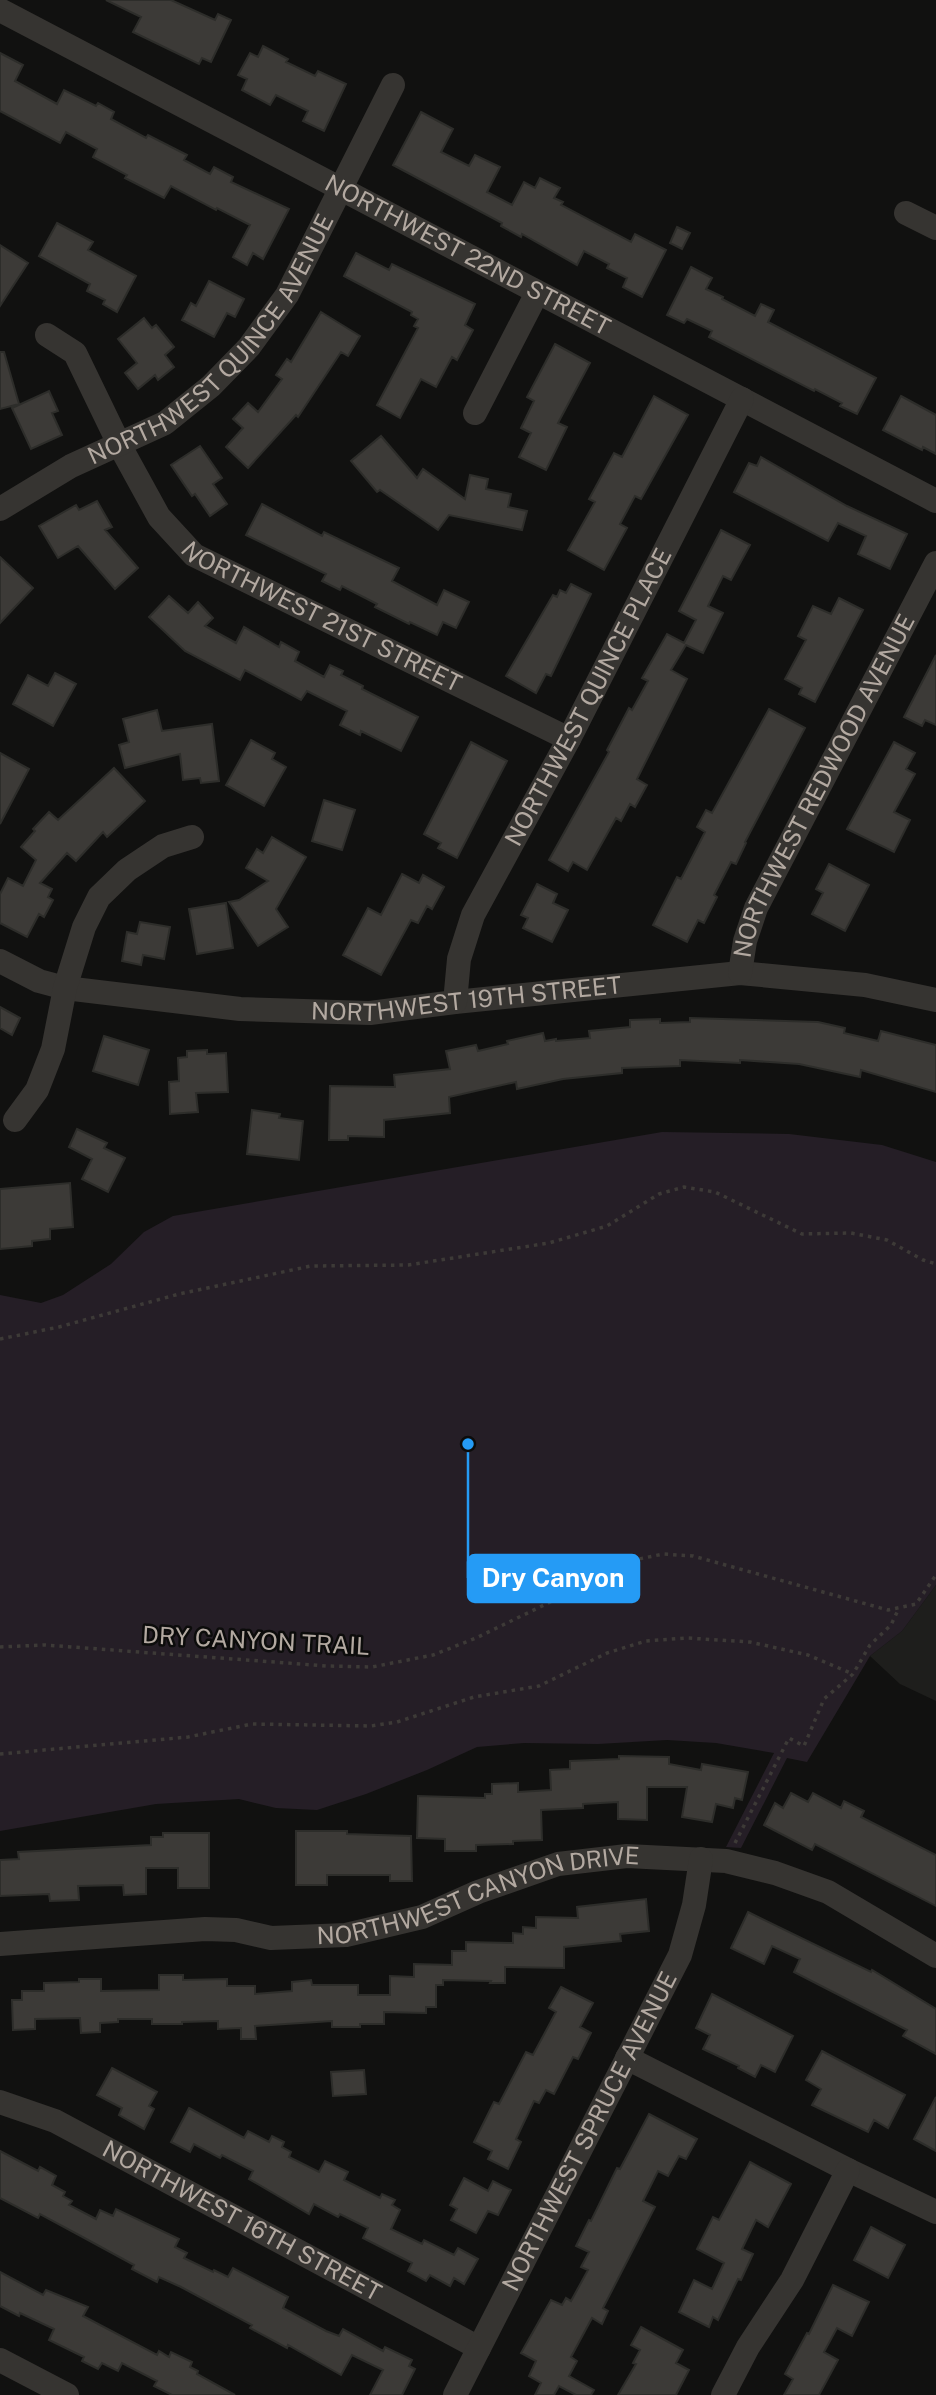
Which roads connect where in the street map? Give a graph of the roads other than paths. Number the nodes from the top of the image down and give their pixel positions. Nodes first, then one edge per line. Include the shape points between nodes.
1 (0, 10) edge
2 (393, 85) dead end
3 (342, 189) junction
4 (906, 213) dead end
5 (935, 224) edge
6 (537, 293) junction
7 (47, 335) dead end
8 (742, 399) junction
9 (475, 412) dead end
10 (120, 446) junction
11 (936, 501) edge
12 (0, 509) edge
13 (936, 564) edge
14 (569, 739) junction
15 (192, 837) dead end
16 (0, 961) edge
17 (740, 973) junction
18 (65, 988) junction
19 (936, 1000) edge
20 (455, 1002) junction
21 (15, 1120) dead end
22 (701, 1859) junction
23 (0, 1944) edge
24 (936, 1956) edge
25 (627, 2058) junction
26 (0, 2102) edge
27 (848, 2171) junction
28 (936, 2212) edge
29 (479, 2348) junction
30 (0, 2360) edge
31 (68, 2395) edge
32 (455, 2395) edge
33 (723, 2395) edge

1 - 3 street, NORTHWEST 22ND STREET
2 - 3 street, NORTHWEST QUINCE AVENUE
3 - 6 street, NORTHWEST 22ND STREET
3 - 10 street, NORTHWEST QUINCE AVENUE via 287,295 249,347 165,423
4 - 5 street
6 - 8 street, NORTHWEST 22ND STREET
6 - 9 street
7 - 10 street, NORTHWEST 21ST STREET via 75,353
8 - 11 street, NORTHWEST 22ND STREET
8 - 14 street, NORTHWEST QUINCE PLACE
10 - 12 street, NORTHWEST QUINCE AVENUE via 71,466
10 - 14 street, NORTHWEST 21ST STREET via 159,517 194,555
13 - 17 street, NORTHWEST REDWOOD AVENUE via 756,908
14 - 20 street, NORTHWEST QUINCE PLACE via 473,915 459,959
15 - 18 street via 163,846 127,870 99,897 84,927
16 - 18 street, NORTHWEST 19TH STREET via 39,981
17 - 19 street, NORTHWEST 19TH STREET via 866,985
17 - 20 street, NORTHWEST 19TH STREET
18 - 20 street, NORTHWEST 19TH STREET via 240,1009 306,1012 370,1013
18 - 21 street via 49,1059 37,1090
22 - 23 street, NORTHWEST CANYON DRIVE via 627,1856 558,1864 422,1917 346,1935 271,1938 205,1929
22 - 24 street, NORTHWEST CANYON DRIVE via 775,1873 828,1892
22 - 25 street, NORTHWEST SPRUCE AVENUE via 680,1955
25 - 27 street
25 - 29 street, NORTHWEST SPRUCE AVENUE
26 - 29 street, NORTHWEST 16TH STREET via 55,2121
27 - 28 street
27 - 33 street via 792,2280
29 - 32 street, NORTHWEST SPRUCE AVENUE
30 - 31 street

